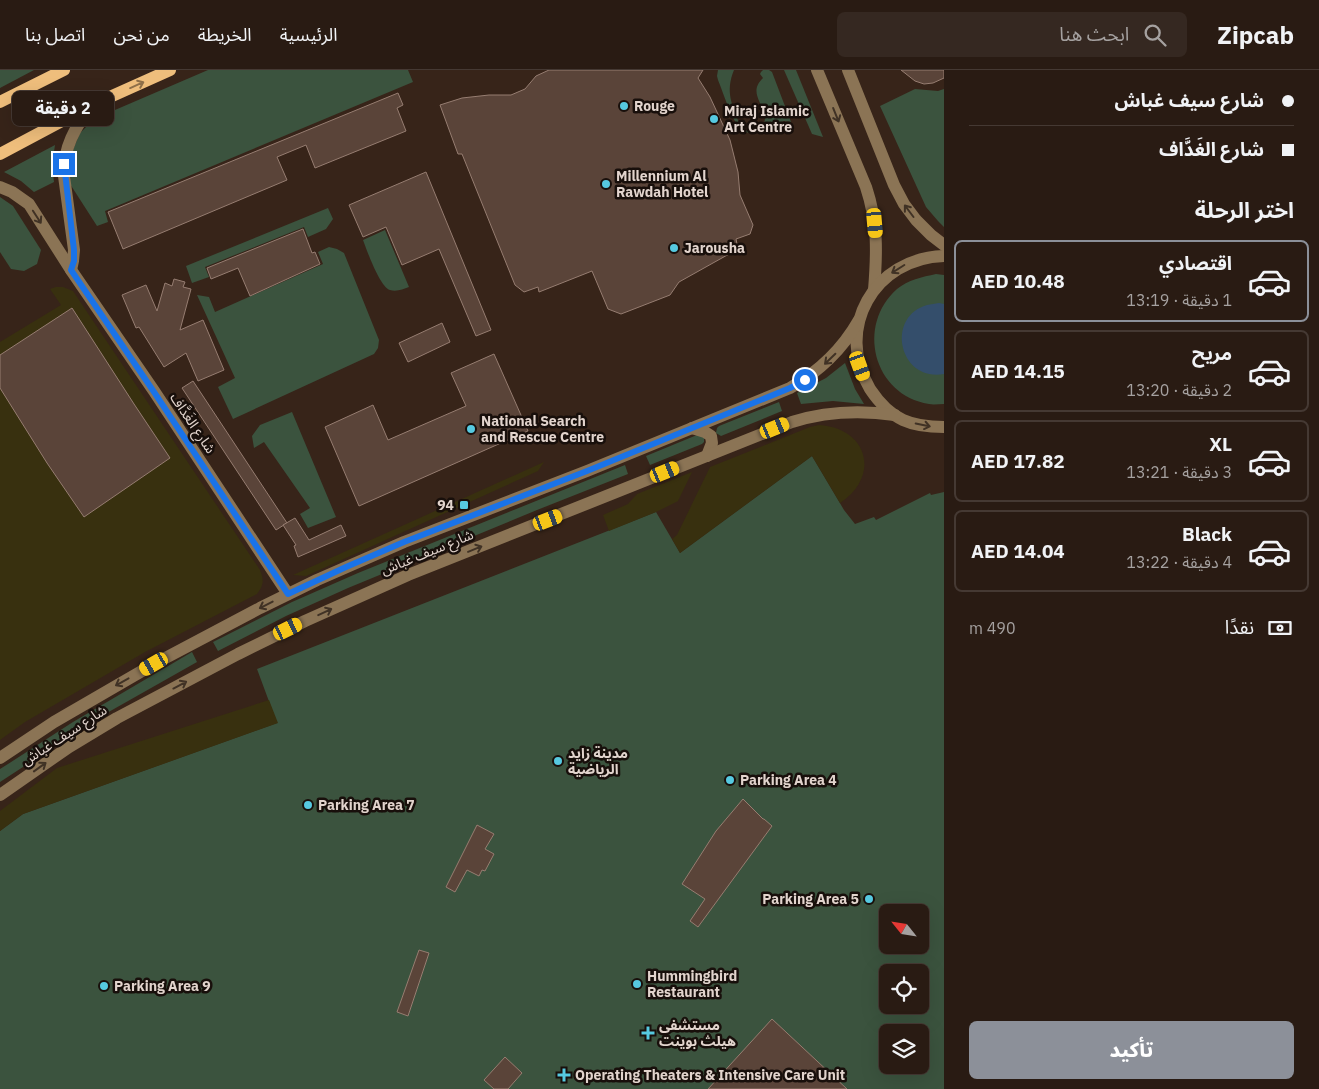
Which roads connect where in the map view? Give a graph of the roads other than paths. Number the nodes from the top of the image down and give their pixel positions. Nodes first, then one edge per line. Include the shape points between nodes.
1 (64, 70) edge
2 (170, 70) edge
3 (817, 70) edge
4 (848, 70) edge
5 (0, 102) edge
6 (92, 105) junction
7 (0, 154) edge
8 (0, 187) edge
9 (944, 245) edge
10 (944, 256) edge
11 (71, 270) junction
12 (874, 290) junction
13 (859, 320) junction
14 (895, 415) junction
15 (944, 427) edge
16 (692, 428) junction
17 (707, 456) junction
18 (288, 594) junction
19 (0, 758) edge
20 (0, 796) edge

1 - 5 main road
6 -> 2 main road
3 -> 12 street via 872,205 877,260
9 -> 4 street via 916,220 904,204
6 - 7 main road
6 - 11 street via 75,130 64,164 74,244
8 -> 11 street, شارع الغَدَّاف via 29,204
10 -> 12 street via 906,264
11 - 18 street, شارع الغَدَّاف
12 - 13 street
13 - 14 street via 857,351 865,381 883,406
13 -> 16 street, شارع سيف غباش via 836,354 805,380
14 -> 15 street via 916,424
14 - 17 street, شارع سيف غباش via 840,412 814,416
16 - 17 street via 711,436
16 - 18 street, شارع سيف غباش via 404,542
20 -> 17 street, شارع سيف غباش via 116,718 305,621 408,576
18 -> 19 street, شارع سيف غباش via 104,692

